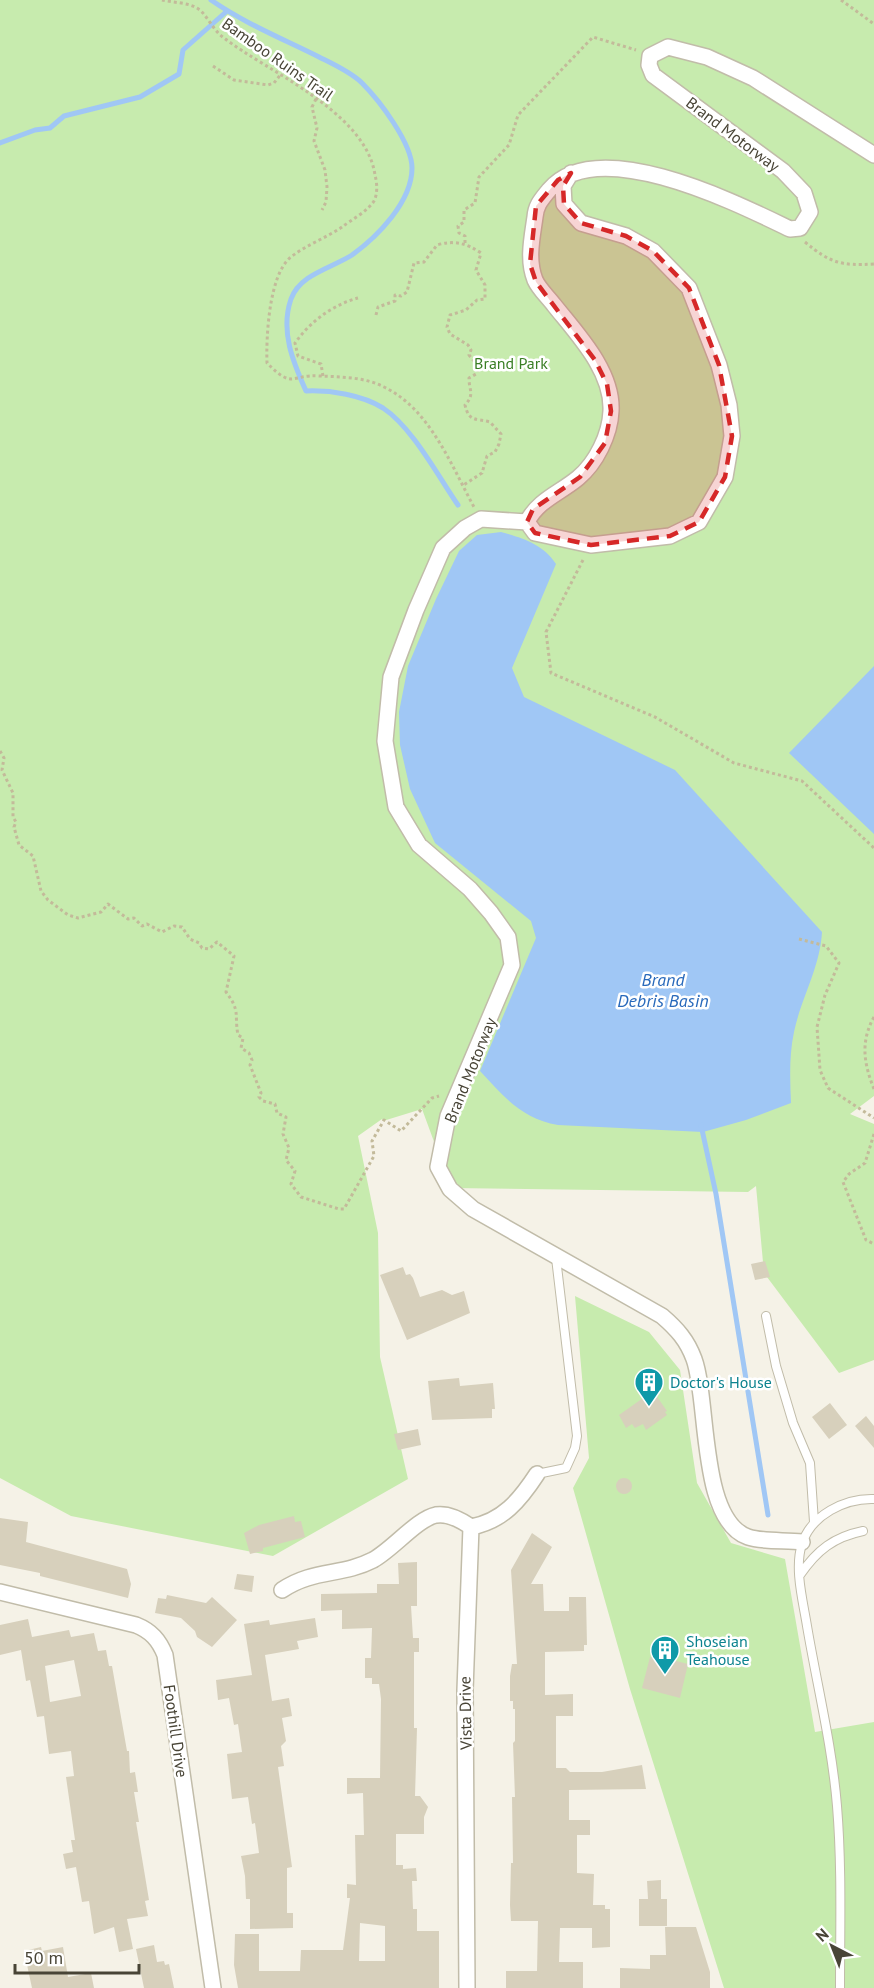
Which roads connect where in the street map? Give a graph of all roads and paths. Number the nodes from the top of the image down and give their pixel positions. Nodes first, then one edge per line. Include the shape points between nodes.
1 (162, 0) edge
2 (841, 0) edge
3 (874, 24) edge
4 (650, 56) junction
5 (213, 66) dead end
6 (281, 74) junction
7 (316, 99) junction
8 (874, 155) edge
9 (571, 173) junction
10 (322, 210) dead end
11 (790, 229) junction
12 (465, 243) junction
13 (874, 264) edge
14 (358, 298) dead end
15 (376, 315) dead end
16 (323, 376) junction
17 (462, 486) junction
18 (481, 519) junction
19 (526, 522) junction
20 (591, 545) junction
21 (0, 751) edge
22 (874, 848) edge
23 (799, 939) dead end
24 (874, 1017) edge
25 (874, 1089) edge
26 (456, 1099) junction
27 (874, 1118) edge
28 (874, 1134) edge
29 (874, 1244) edge
30 (556, 1258) junction
31 (766, 1316) dead end
32 (537, 1474) joint
33 (874, 1499) edge
34 (814, 1522) junction
35 (471, 1527) junction
36 (863, 1531) dead end
37 (802, 1542) junction
38 (801, 1575) junction
39 (282, 1590) dead end
40 (0, 1593) edge
41 (213, 1988) edge
42 (467, 1988) edge
43 (840, 1988) edge

1 - 6 path, Bamboo Ruins Trail via 184,3 200,11 224,39
2 - 3 path
4 - 8 street via 668,47 707,57 753,78
4 - 11 street, Brand Motorway via 653,75 783,171 804,193 810,212 807,221 801,228
4 - 12 path via 593,37 559,71 518,115 509,145 479,177 475,203 464,210 464,222 458,226
5 - 6 path via 234,80 262,85 274,83
6 - 7 path, Bamboo Ruins Trail
7 - 10 path via 312,107 317,128 314,141 327,187
7 - 16 path, Bamboo Ruins Trail via 361,142 374,165 377,187 374,202 339,229 291,257 278,273 268,321 267,363 282,378
9 - 11 street via 588,168 661,176 719,195
9 - 19 street via 558,180 536,206 530,264 536,282 595,360 607,384 611,411 605,442 580,477 533,509
9 - 20 street via 563,186 564,204 581,223 626,236 653,251 689,288 719,365 732,436 725,477 699,522 670,536
11 - 13 path via 832,262 851,266
12 - 15 path via 437,245 424,262 414,262 407,292 395,295 395,301 378,308
12 - 17 path via 481,253 476,270 486,294 466,310 450,315 447,327 450,334 468,345 468,355 479,367 469,378 472,398 465,405 468,416 490,422 501,434 482,473
14 - 16 path via 334,307 295,343 298,356 321,364
16 - 17 path via 350,377 383,386 408,403 436,438
17 - 18 path
18 - 19 street
18 - 26 street, Brand Motorway via 443,548 416,610 391,677 385,741 396,807 419,845 470,889 508,937 512,964
19 - 20 street via 535,533
20 - 22 path via 546,632 551,673 655,717 734,763 802,782
21 - 26 path via 2,770 13,793 19,845 33,856 41,891 48,900 78,918 101,912 108,904 142,926 147,924 162,932 182,927 202,948 209,949 217,942 233,953 226,992 237,1007 236,1029 243,1038 241,1048 252,1060 259,1097 275,1104 277,1113 286,1117 286,1160 296,1170 291,1184 301,1197 344,1209 374,1156 372,1141 384,1120 401,1131 432,1098 444,1094
23 - 27 path via 826,945 839,963 825,995 818,1027 820,1070 828,1088
24 - 25 path via 868,1029 864,1066
26 - 30 street, Brand Motorway via 448,1116 438,1167 450,1189 472,1209
28 - 29 path via 865,1162 843,1182 866,1240
30 - 32 lane via 577,1436 566,1468
30 - 37 street, Brand Motorway via 662,1316 683,1335 695,1361 713,1490 729,1523 747,1536
31 - 34 lane via 793,1423 810,1462
32 - 35 street via 508,1511
33 - 34 lane via 833,1508
34 - 37 lane
35 - 39 street via 451,1516 428,1517 371,1561 312,1575
35 - 42 street, Vista Drive via 465,1656
36 - 38 lane via 829,1543
37 - 38 lane
38 - 43 lane via 837,1807
40 - 41 street, Foothill Drive via 136,1625 146,1629 161,1645

